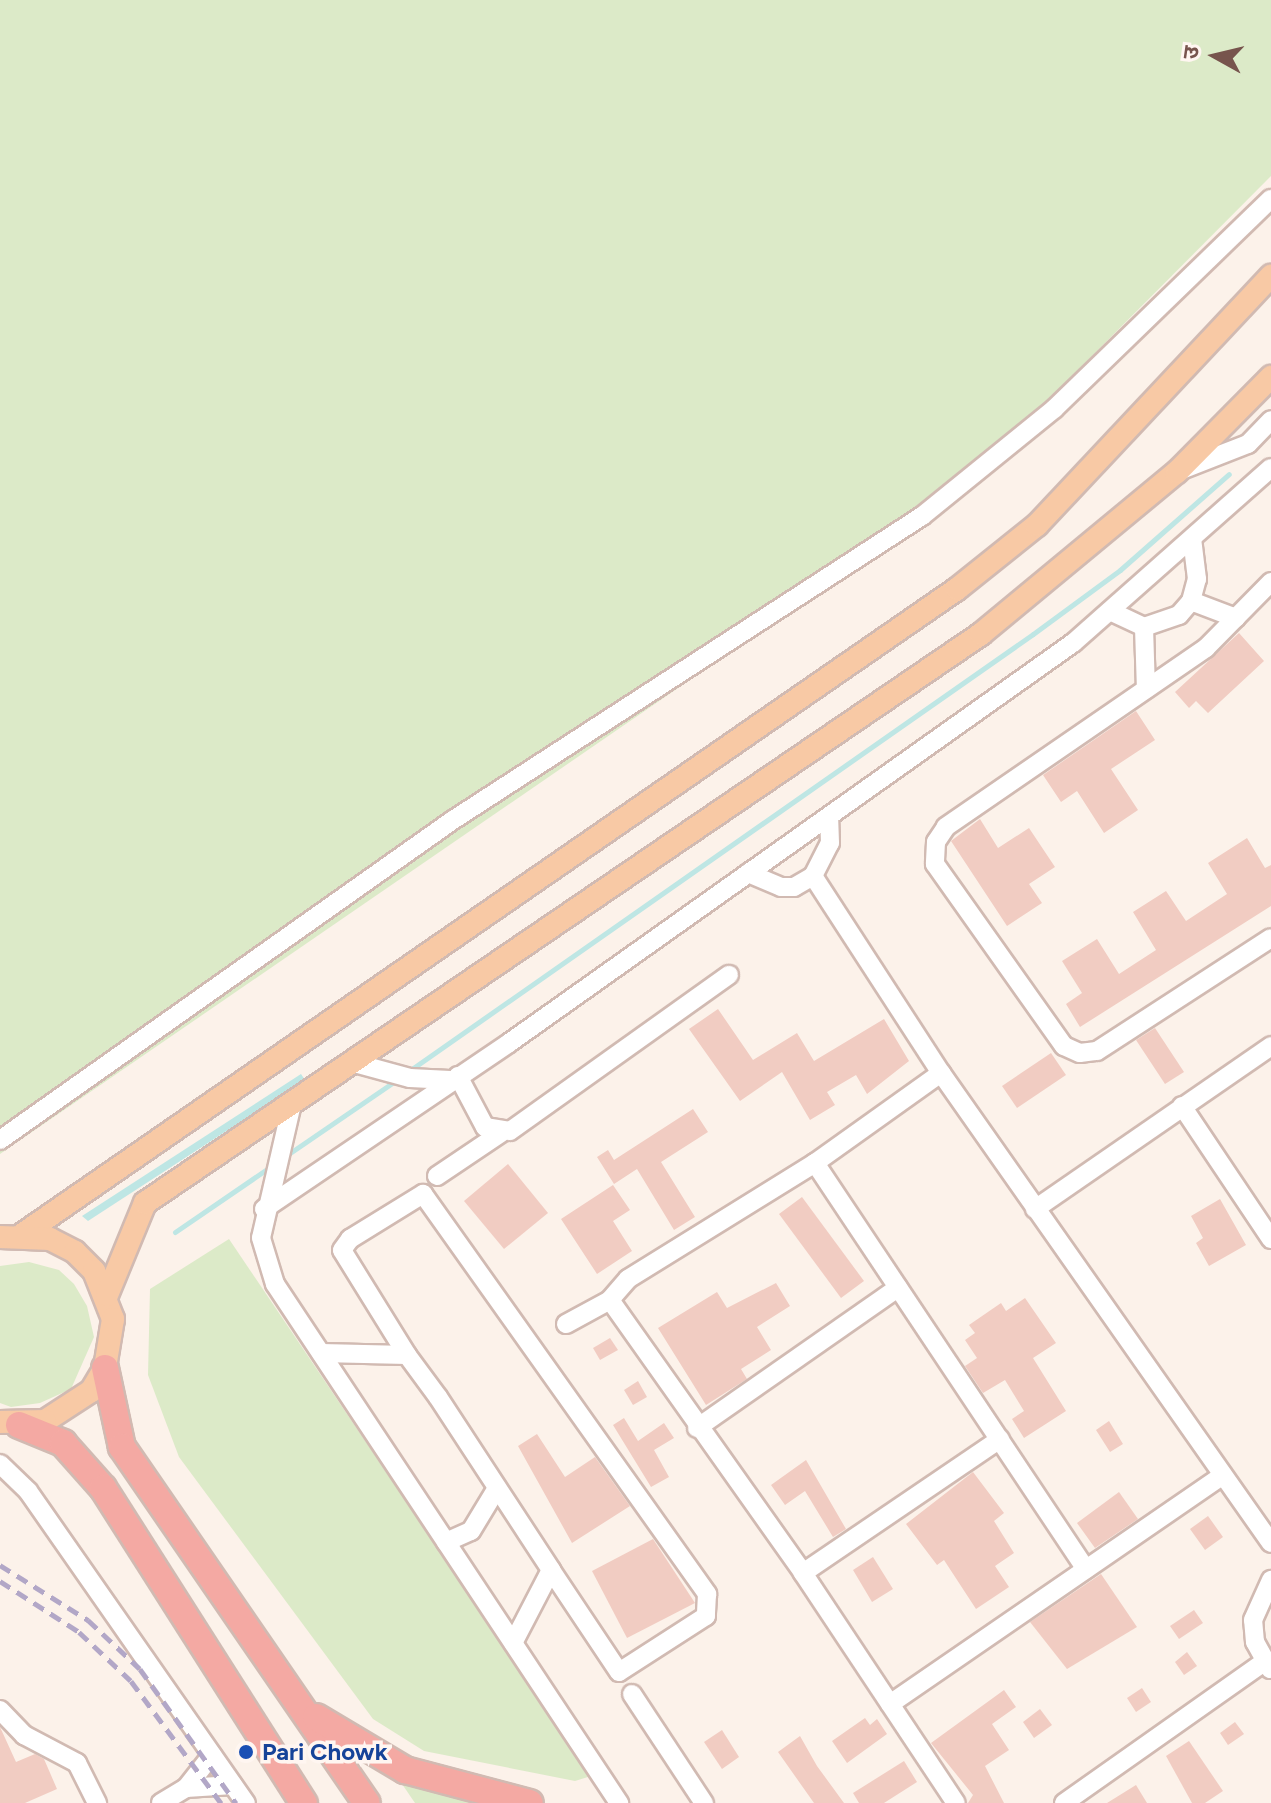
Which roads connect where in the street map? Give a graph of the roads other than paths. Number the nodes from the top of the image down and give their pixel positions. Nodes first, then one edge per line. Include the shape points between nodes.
1 (1271, 199) edge
2 (1271, 276) edge
3 (1271, 377) edge
4 (1271, 420) edge
5 (1271, 468) edge
6 (1177, 472) junction
7 (1192, 541) junction
8 (1271, 582) edge
9 (1191, 601) junction
10 (1110, 611) junction
11 (1236, 618) junction
12 (1144, 627) junction
13 (1146, 689) junction
14 (829, 817) junction
15 (748, 873) junction
16 (813, 876) junction
17 (1271, 938) edge
18 (729, 975) dead end
19 (1271, 1046) edge
20 (351, 1062) junction
21 (941, 1073) junction
22 (455, 1078) junction
23 (1182, 1106) junction
24 (291, 1108) junction
25 (501, 1133) junction
26 (0, 1140) edge
27 (815, 1163) junction
28 (437, 1176) dead end
29 (264, 1209) junction
30 (1035, 1209) junction
31 (1269, 1233) edge
32 (23, 1234) junction
33 (0, 1237) edge
34 (898, 1288) junction
35 (107, 1295) junction
36 (610, 1300) junction
37 (566, 1324) dead end
38 (321, 1353) junction
39 (407, 1355) junction
40 (105, 1368) junction
41 (9, 1424) edge
42 (697, 1428) junction
43 (1000, 1439) junction
44 (0, 1464) edge
45 (1223, 1475) junction
46 (497, 1488) junction
47 (446, 1542) junction
48 (1271, 1543) edge
49 (1086, 1569) junction
50 (551, 1570) junction
51 (803, 1573) junction
52 (1271, 1580) edge
53 (513, 1643) junction
54 (1267, 1666) edge
55 (632, 1694) dead end
56 (890, 1704) junction
57 (0, 1710) edge
58 (307, 1710) junction
59 (212, 1755) junction
60 (233, 1785) junction
61 (207, 1786) junction
62 (186, 1788) junction
63 (89, 1800) edge
64 (161, 1803) edge
65 (219, 1803) edge
66 (246, 1803) edge
67 (304, 1803) edge
68 (367, 1803) edge
69 (530, 1803) edge
70 (619, 1803) edge
71 (704, 1803) edge
72 (956, 1803) edge
73 (1064, 1803) edge

1 - 26 street via 1054,409 922,516 453,820
2 - 32 main road via 1037,525 957,589
3 - 6 main road
4 - 6 street via 1248,444
5 - 7 street
6 - 20 main road via 981,634
7 - 9 street via 1197,579
7 - 10 street
8 - 11 street
9 - 11 street
9 - 12 street via 1179,615
10 - 12 street
10 - 14 street
11 - 13 street via 1206,648
12 - 13 street
13 - 17 street via 946,827 936,842 935,864 1064,1046 1080,1053 1097,1051
14 - 15 street
14 - 16 street via 830,843
15 - 16 street via 781,887 794,887
15 - 22 street
16 - 21 street
18 - 25 street
19 - 23 street
20 - 22 street via 402,1076
20 - 24 main road
21 - 27 street
21 - 30 street
22 - 25 street via 485,1127
22 - 29 street
23 - 30 street
23 - 31 street
24 - 29 street
24 - 35 main road via 145,1203
25 - 28 street
27 - 34 street
27 - 36 street via 628,1279
29 - 38 street via 264,1260
30 - 45 street
32 - 33 main road
32 - 35 main road via 50,1239 75,1252
34 - 42 street
34 - 43 street
35 - 40 main road via 113,1332
36 - 37 street
36 - 42 street
38 - 39 street
38 - 47 street
39 - 46 street
39 - 50 street via 342,1250 350,1239 423,1194 707,1594 706,1616 619,1672
40 - 41 main road via 70,1409
40 - 58 highway via 122,1447
41 - 67 highway via 63,1443 103,1488
42 - 51 street
43 - 49 street
43 - 51 street
44 - 59 street via 28,1491
45 - 48 street
45 - 49 street
46 - 47 street via 471,1531
46 - 50 street
47 - 53 street
49 - 56 street
50 - 53 street
51 - 56 street
52 - 54 street via 1253,1620
53 - 70 street
54 - 73 street
55 - 71 street
56 - 72 street
57 - 63 street via 24,1735 77,1763
58 - 68 highway
58 - 69 highway via 367,1752 405,1770
59 - 60 street
59 - 62 street
60 - 61 street
60 - 66 street
61 - 62 street
61 - 65 street
62 - 64 street

